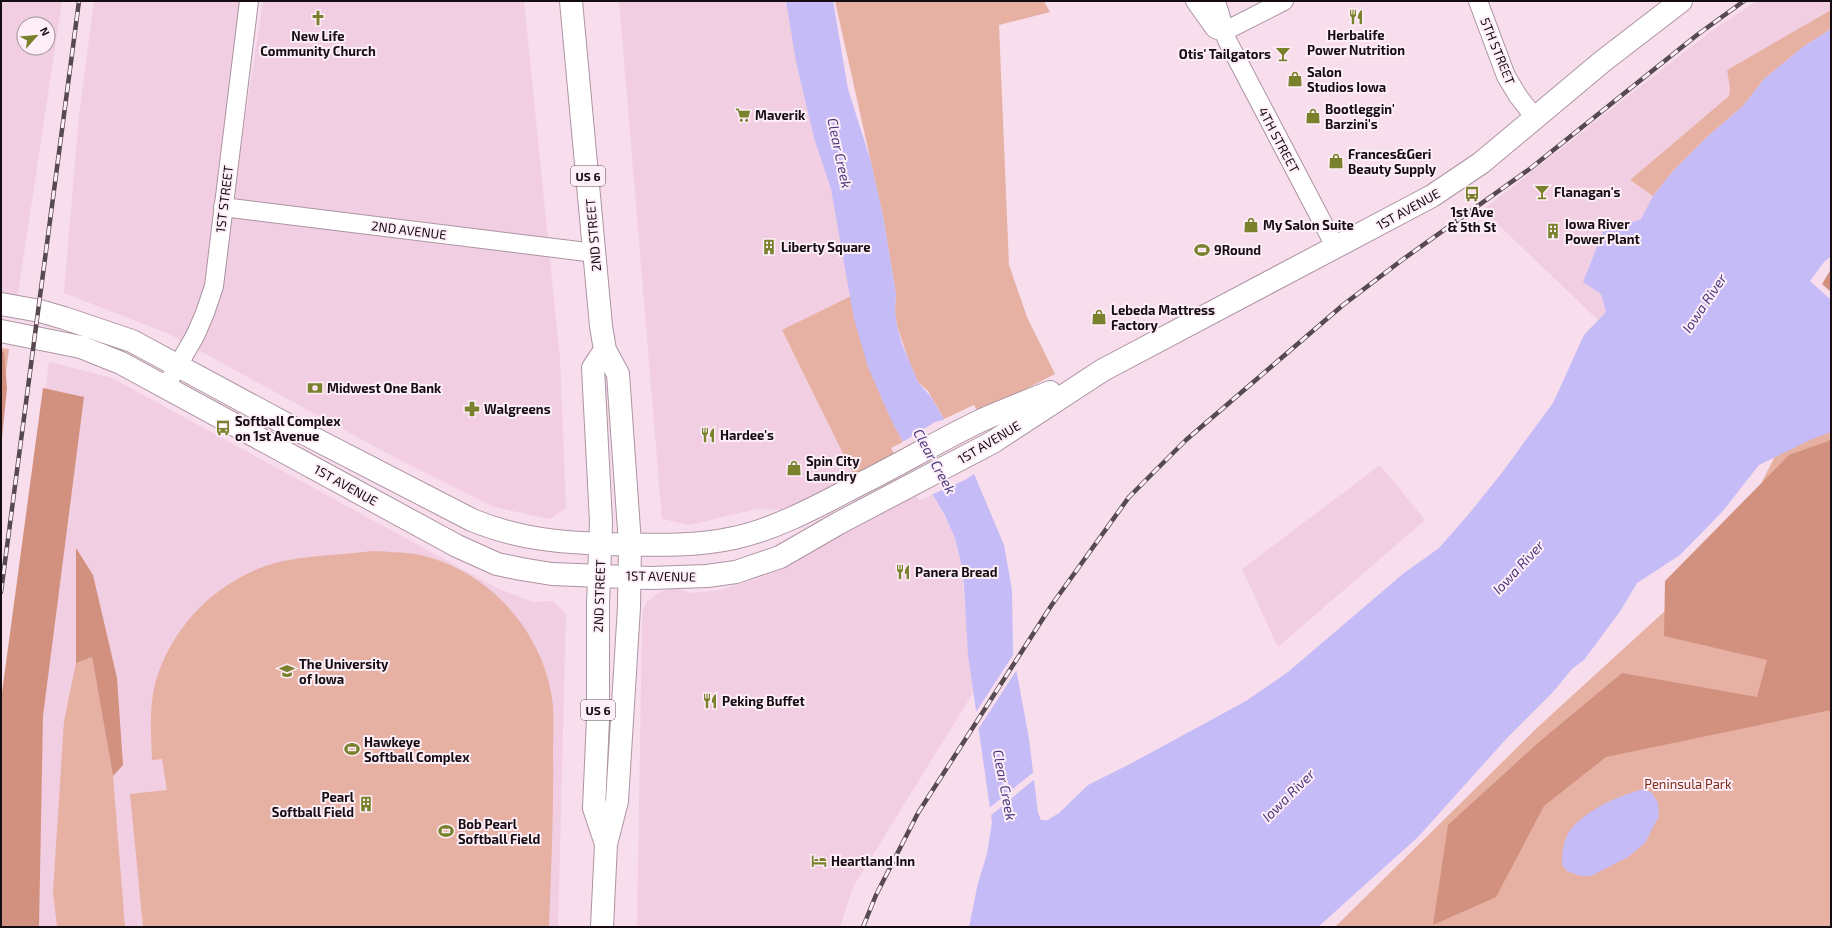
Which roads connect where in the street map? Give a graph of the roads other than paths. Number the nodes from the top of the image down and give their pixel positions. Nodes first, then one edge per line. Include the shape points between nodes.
1 (249, 1) edge
2 (571, 1) edge
3 (1195, 1) edge
4 (1215, 1) edge
5 (1284, 1) edge
6 (1478, 1) edge
7 (1681, 1) edge
8 (1223, 32) junction
9 (1535, 118) junction
10 (223, 207) junction
11 (1336, 248) junction
12 (595, 253) junction
13 (1, 304) edge
14 (1, 331) edge
15 (605, 350) junction
16 (178, 365) junction
17 (1104, 370) junction
18 (166, 386) junction
19 (601, 544) junction
20 (630, 544) junction
21 (599, 575) junction
22 (629, 576) junction
23 (606, 844) junction
24 (602, 927) edge

1 - 10 street, 1ST STREET
2 - 12 main road, 2ND STREET / US 6
3 - 8 street via 1215,28
4 - 8 street via 1221,13
5 - 8 street
6 - 9 street, 5TH STREET via 1506,76
7 - 9 main road, 1ST AVENUE
8 - 11 street, 4TH STREET
9 - 11 main road, 1ST AVENUE via 1455,182
10 - 12 street, 2ND AVENUE
10 - 16 street, 1ST STREET via 214,286 205,314
11 - 17 main road, 1ST AVENUE
12 - 15 main road, 2ND STREET / US 6
13 - 16 main road, 1ST AVENUE via 40,311 88,325 132,341
14 - 18 main road, 1ST AVENUE via 80,347 120,362
15 - 19 main road, 2ND STREET / US 6 via 593,368
15 - 20 main road, 2ND STREET / US 6 via 618,374
16 - 18 street, 1ST STREET
16 - 19 main road, 1ST AVENUE via 291,427 484,525 516,536
17 - 20 main road, 1ST AVENUE via 982,420 789,520 735,538 674,546
17 - 22 main road, 1ST AVENUE via 993,442 780,557 736,572 707,576
18 - 21 main road, 1ST AVENUE via 474,554 497,564 521,569 552,574
19 - 20 main road, 1ST AVENUE
19 - 21 main road, 2ND STREET / US 6
20 - 22 main road, 2ND STREET / US 6
21 - 22 main road, 1ST AVENUE
21 - 23 main road, 2ND STREET / US 6 via 598,719 594,808
22 - 23 main road, 2ND STREET / US 6 via 629,615 617,801
23 - 24 main road, 2ND STREET / US 6

